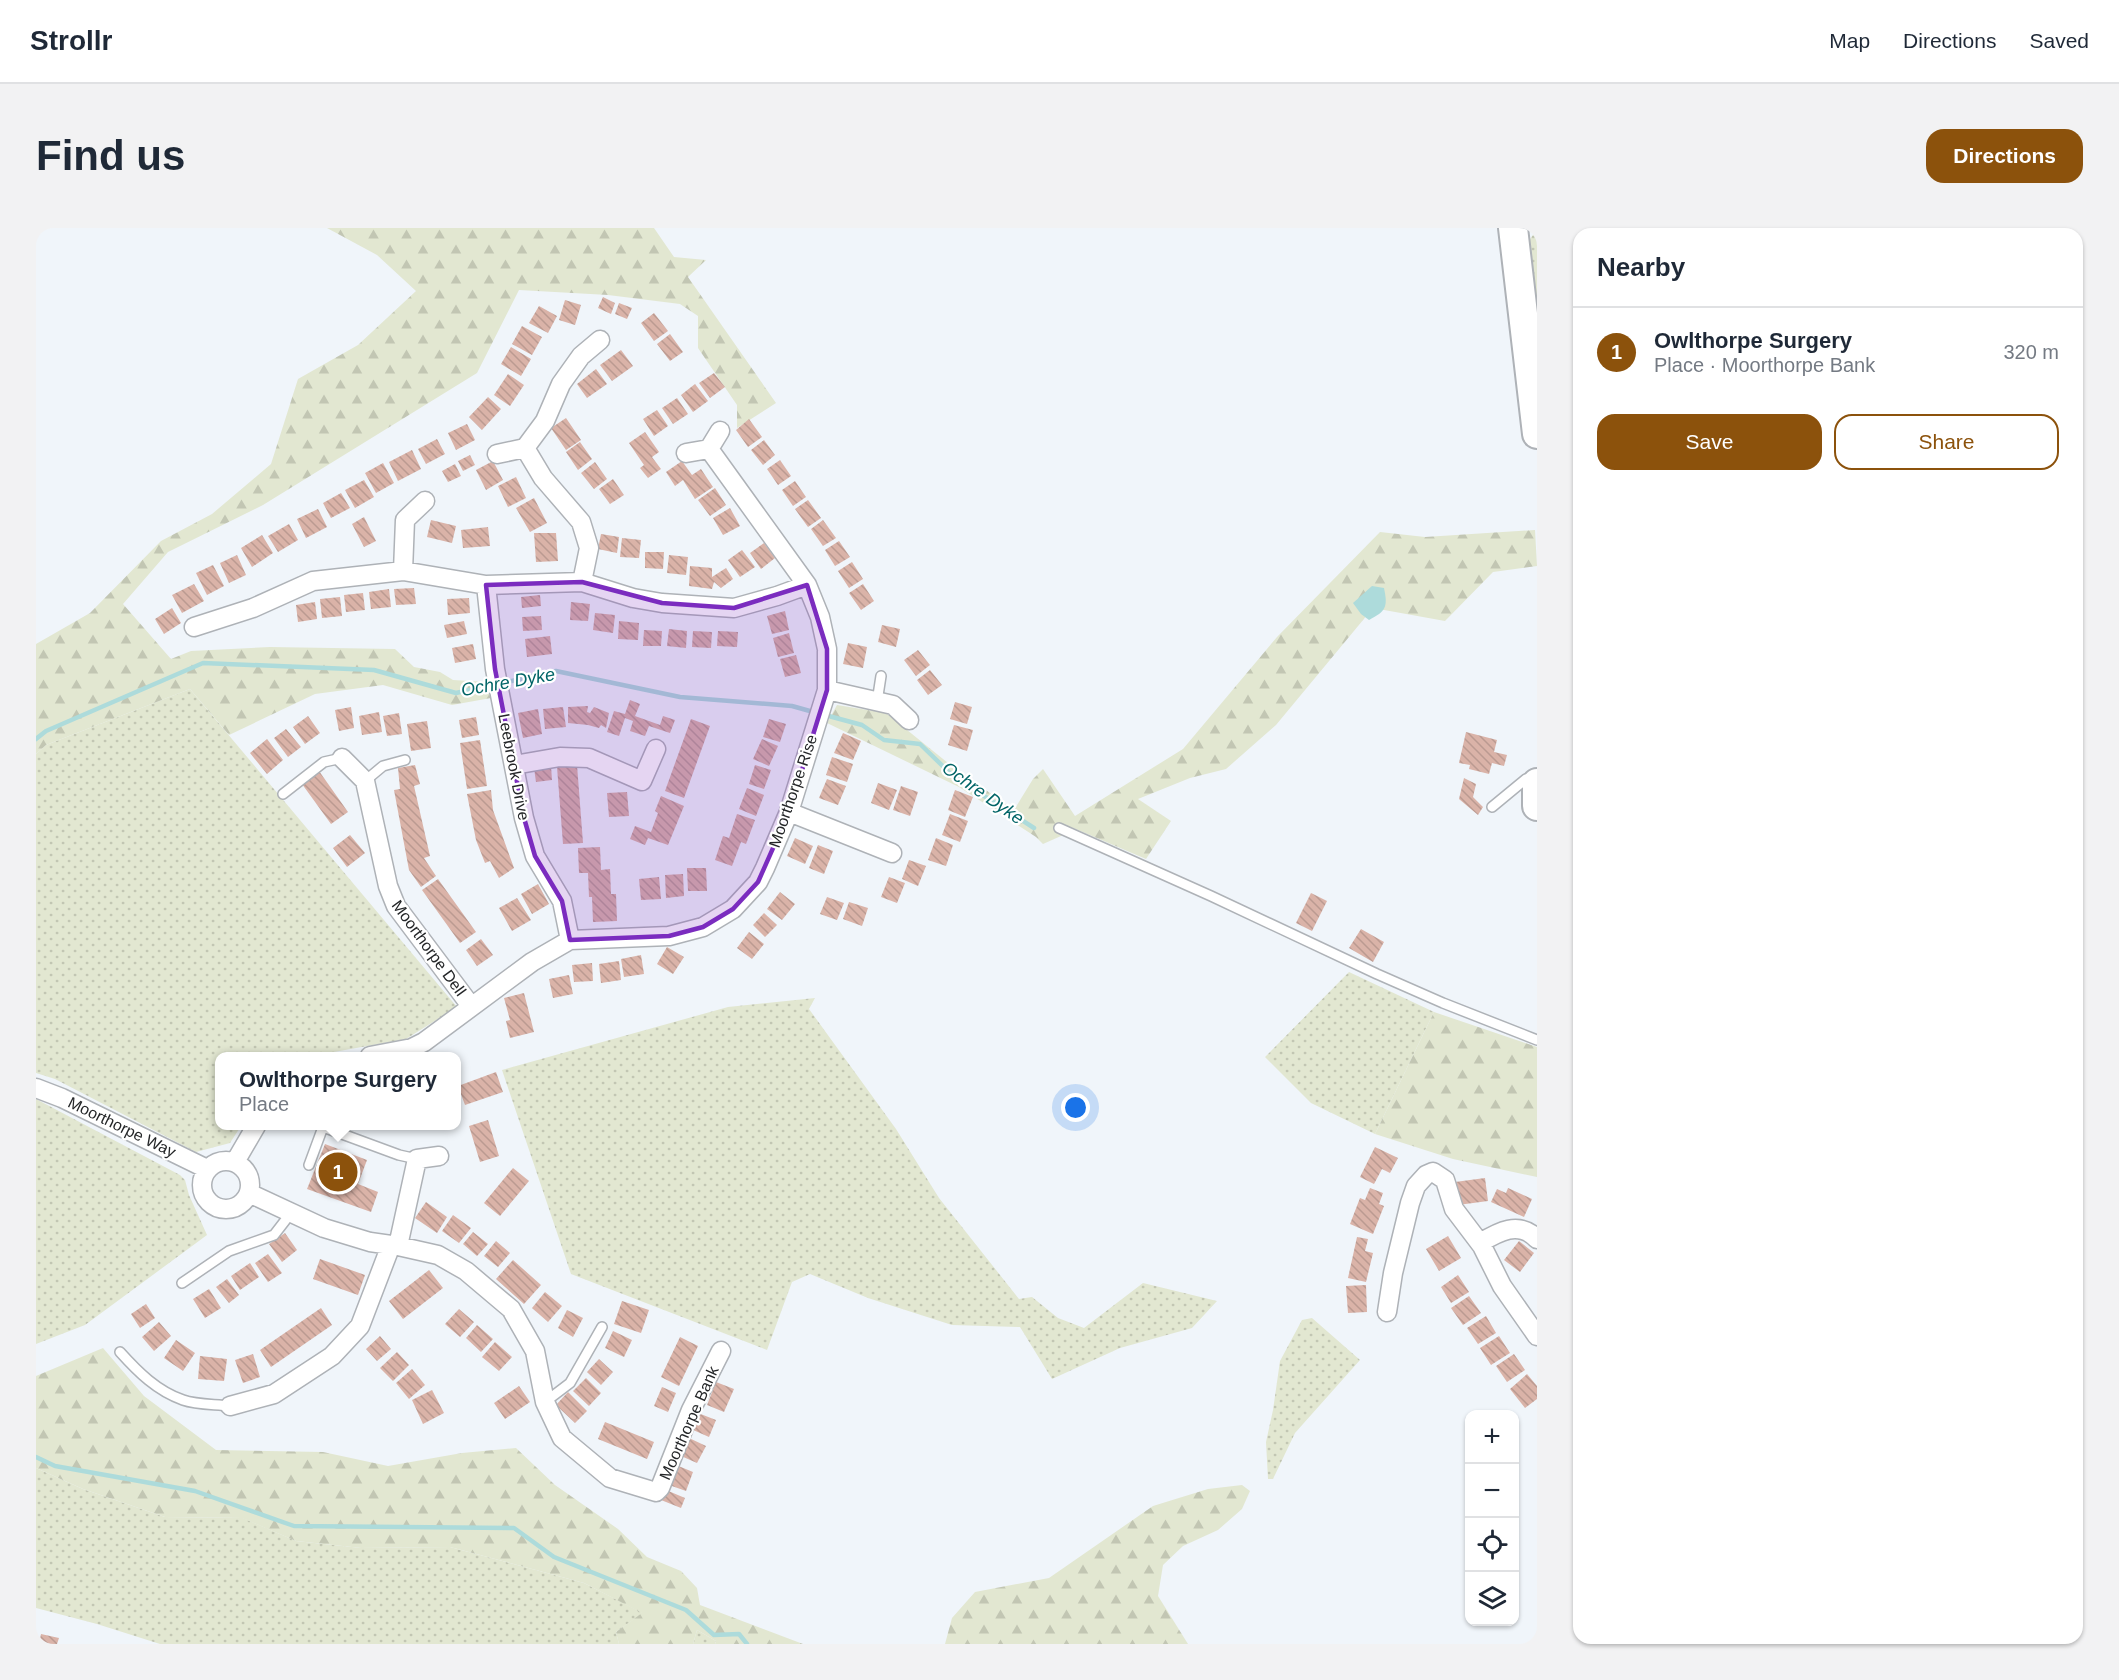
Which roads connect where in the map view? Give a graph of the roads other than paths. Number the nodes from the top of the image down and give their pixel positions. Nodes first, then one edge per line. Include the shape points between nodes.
1 (1513, 228) edge
2 (600, 340) dead end
3 (720, 431) dead end
4 (1537, 434) edge
5 (525, 448) junction
6 (709, 450) junction
7 (686, 453) dead end
8 (497, 454) dead end
9 (425, 501) dead end
10 (403, 571) junction
11 (582, 582) junction
12 (486, 585) junction
13 (807, 585) junction
14 (194, 627) dead end
15 (881, 676) dead end
16 (826, 694) junction
17 (877, 702) junction
18 (909, 720) dead end
19 (656, 749) dead end
20 (342, 758) joint
21 (405, 760) dead end
22 (514, 765) junction
23 (1537, 774) edge
24 (365, 781) junction
25 (1537, 783) edge
26 (284, 794) dead end
27 (1537, 806) edge
28 (1492, 807) dead end
29 (789, 812) junction
30 (1059, 828) dead end
31 (892, 853) dead end
32 (570, 940) junction
33 (471, 1006) junction
34 (1537, 1040) edge
35 (391, 1052) edge
36 (36, 1088) edge
37 (253, 1130) edge
38 (322, 1130) edge
39 (331, 1130) edge
40 (439, 1156) dead end
41 (417, 1159) junction
42 (235, 1162) junction
43 (309, 1165) dead end
44 (207, 1169) junction
45 (249, 1193) junction
46 (291, 1213) junction
47 (1537, 1239) edge
48 (1480, 1243) junction
49 (394, 1245) junction
50 (182, 1283) dead end
51 (1388, 1312) dead end
52 (602, 1327) dead end
53 (1537, 1336) edge
54 (722, 1351) dead end
55 (120, 1352) dead end
56 (544, 1402) junction
57 (230, 1406) joint

1 - 4 main road
2 - 5 street via 574,365 561,384 546,421
3 - 6 street
5 - 8 street
5 - 11 street via 543,478 581,522 589,548
6 - 7 street
6 - 13 street, Moorthorpe Rise
9 - 10 street via 405,520
10 - 12 street
10 - 14 street via 313,580 254,608
11 - 12 street
11 - 13 street via 662,603 734,608
12 - 22 street, Leebrook Drive via 495,669
13 - 16 street, Moorthorpe Rise via 827,649
15 - 17 lane
16 - 17 street
16 - 29 street, Moorthorpe Rise
17 - 18 street via 893,705
19 - 22 street via 642,781 589,758 560,757
20 - 24 street
20 - 26 lane via 324,762
21 - 24 lane via 383,766
22 - 32 street, Leebrook Drive via 535,856 562,901
23 - 28 lane
24 - 33 street, Moorthorpe Dell via 387,886 396,906
25 - 27 main road
29 - 31 street
29 - 32 street, Moorthorpe Rise via 758,882 733,909 714,921 669,936
30 - 34 lane via 1443,1004
32 - 33 street, Moorthorpe Rise via 531,962
33 - 35 street, Moorthorpe Rise via 424,1042
36 - 44 street, Moorthorpe Way
37 - 42 street
38 - 43 lane
39 - 41 lane
40 - 41 street
41 - 49 street
42 - 44 street via 222,1161
42 - 45 street via 248,1173
44 - 45 street via 202,1186 213,1205 230,1209
45 - 46 street, Moorthorpe Bank
46 - 49 street, Moorthorpe Bank via 324,1228
46 - 50 lane via 274,1235 229,1251
47 - 48 street via 1524,1230 1513,1229
48 - 51 street via 1454,1209 1445,1180 1433,1172 1426,1175 1416,1186 1410,1203
48 - 53 street via 1502,1286
49 - 56 street, Moorthorpe Bank via 438,1255 465,1271 511,1309 535,1351
49 - 57 street via 360,1326 332,1356 274,1394
52 - 56 lane via 570,1383
54 - 56 street, Moorthorpe Bank via 656,1492 610,1478 562,1438
55 - 57 lane via 159,1388 184,1400

